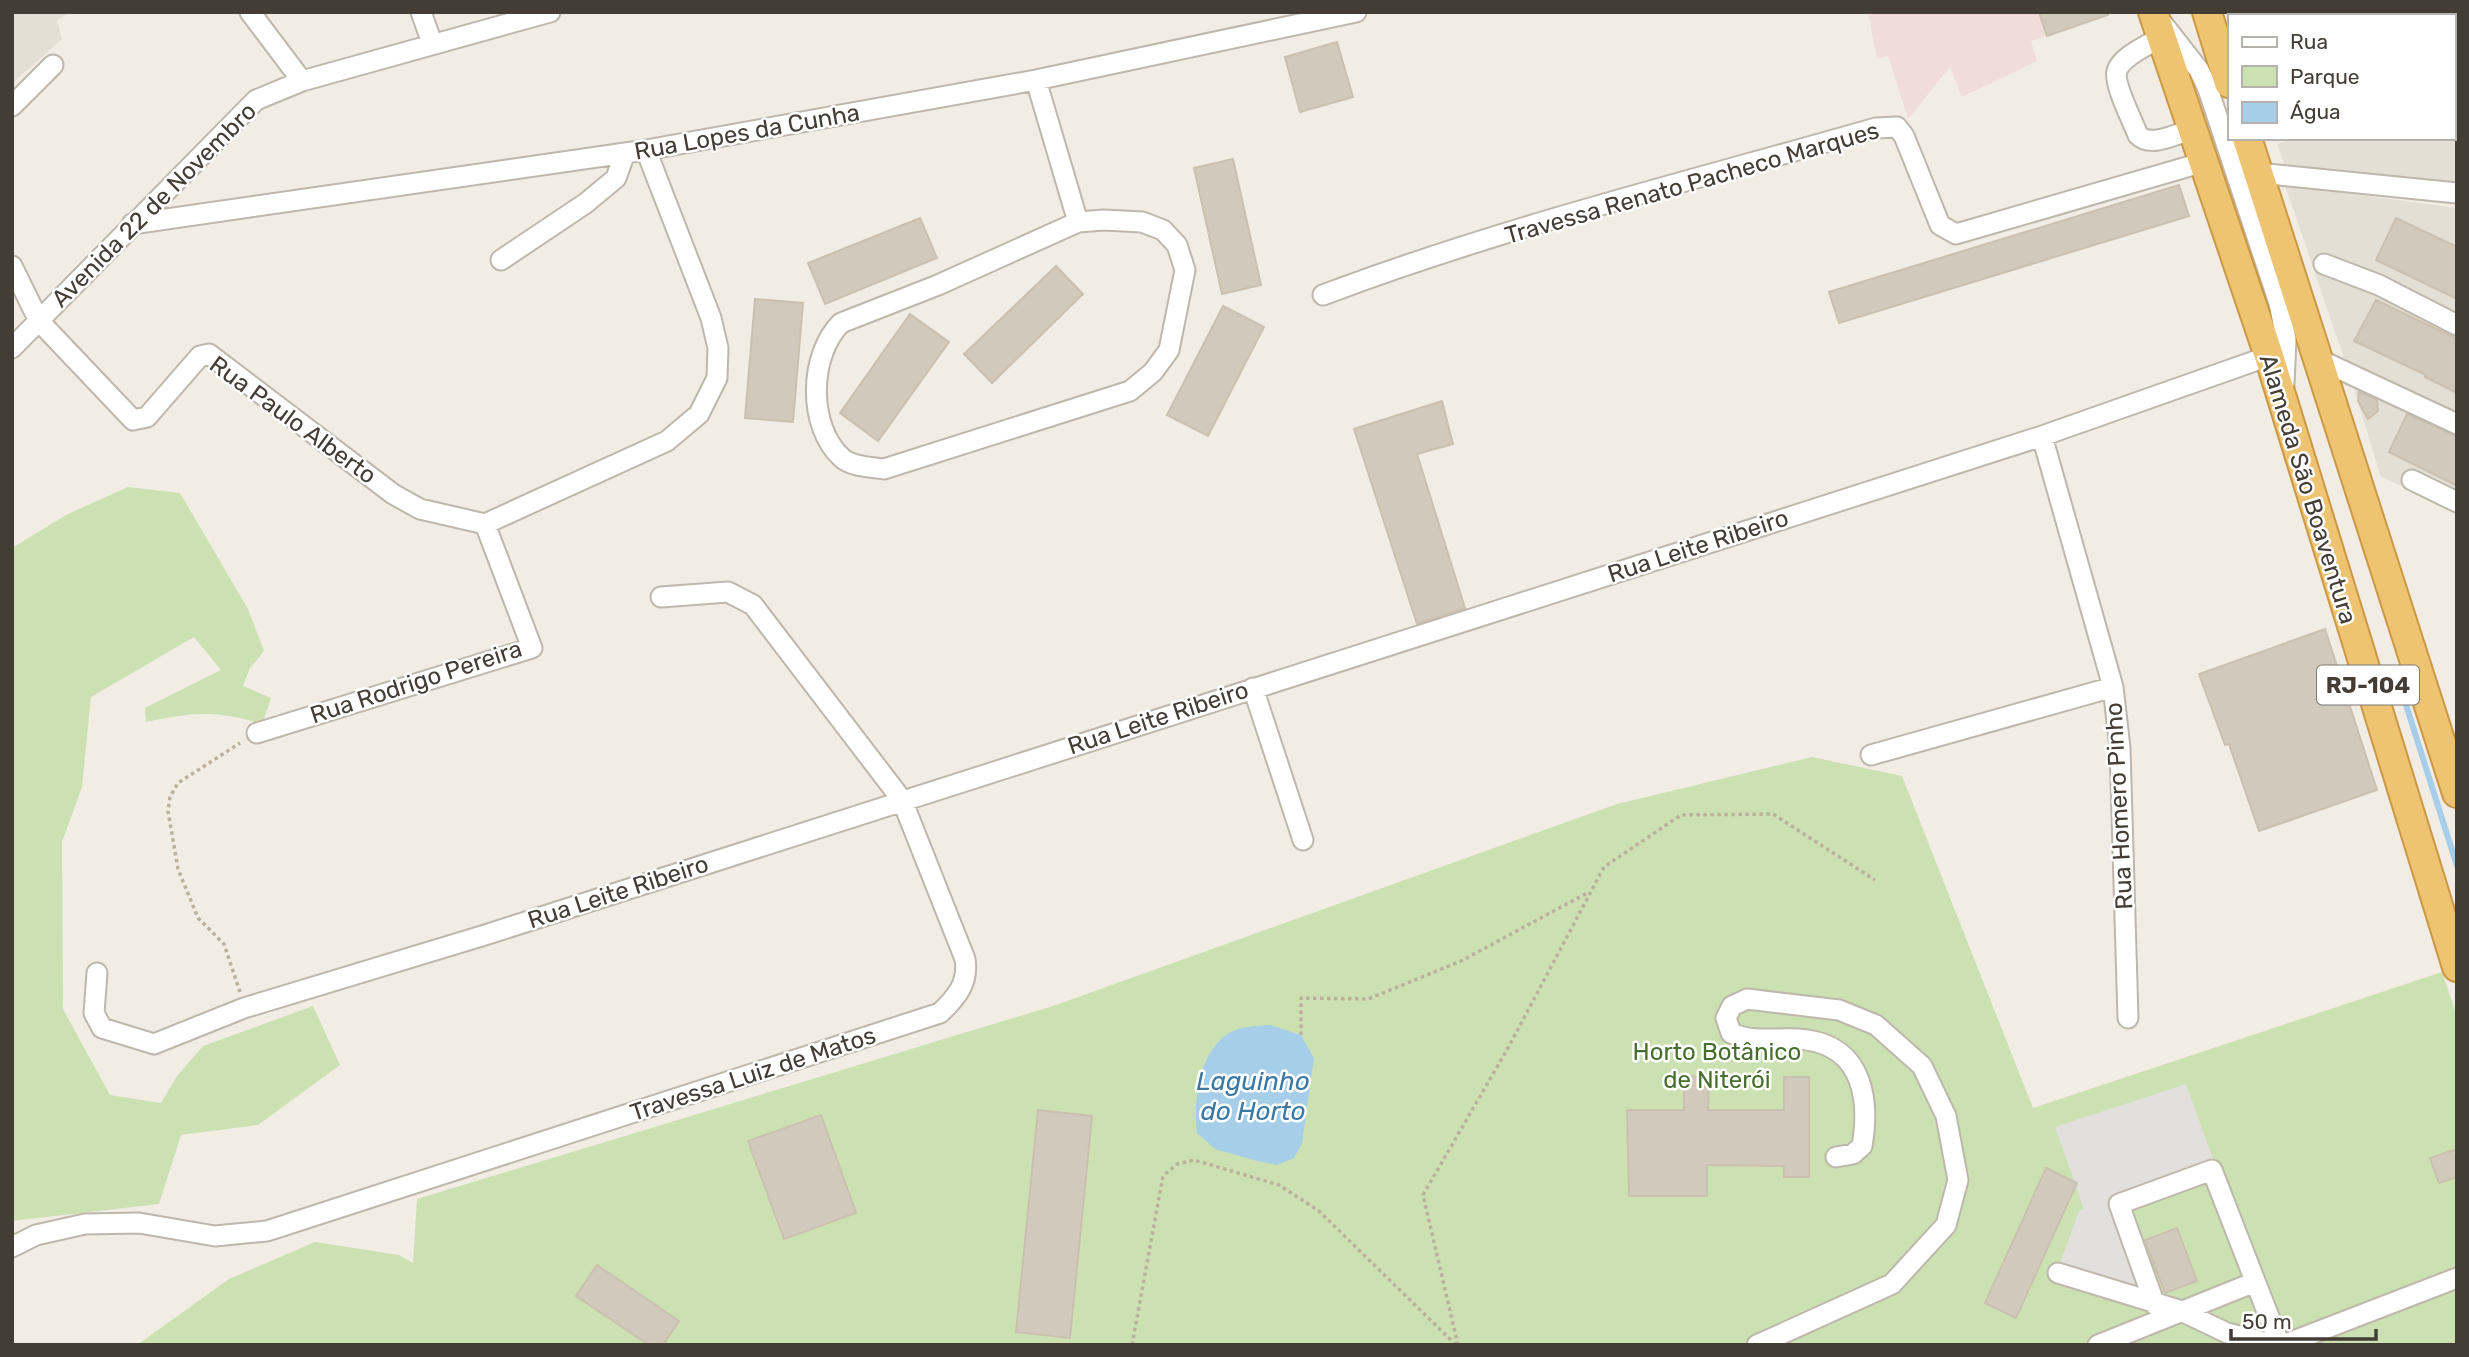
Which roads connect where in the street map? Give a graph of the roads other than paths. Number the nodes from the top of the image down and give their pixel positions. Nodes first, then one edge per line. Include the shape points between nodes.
1 (250, 12) edge
2 (421, 12) edge
3 (550, 12) edge
4 (1356, 12) edge
5 (2207, 12) edge
6 (2156, 21) edge
7 (432, 43) junction
8 (53, 65) dead end
9 (1036, 80) junction
10 (2228, 80) edge
11 (302, 81) junction
12 (12, 106) edge
13 (2193, 129) junction
14 (2248, 140) edge
15 (646, 150) junction
16 (625, 153) junction
17 (2204, 162) junction
18 (2258, 173) junction
19 (2457, 193) edge
20 (1078, 222) junction
21 (132, 224) junction
22 (501, 260) dead end
23 (2324, 264) dead end
24 (12, 266) edge
25 (1323, 295) dead end
26 (2303, 312) junction
27 (39, 321) junction
28 (2457, 325) edge
29 (12, 348) edge
30 (2269, 356) junction
31 (2318, 359) junction
32 (2283, 402) junction
33 (2457, 424) edge
34 (2042, 436) junction
35 (2412, 480) dead end
36 (2457, 502) edge
37 (485, 524) junction
38 (661, 597) dead end
39 (2113, 687) junction
40 (1253, 688) junction
41 (257, 733) road end
42 (2440, 741) junction
43 (1871, 755) dead end
44 (2457, 793) edge
45 (902, 800) junction
46 (1303, 840) dead end
47 (2457, 967) edge
48 (97, 973) dead end
49 (2128, 1018) dead end
50 (1836, 1157) dead end
51 (12, 1247) edge
52 (2058, 1273) dead end
53 (2457, 1278) edge
54 (2255, 1282) junction
55 (2155, 1305) junction
56 (2179, 1310) junction
57 (2224, 1339) edge
58 (1757, 1345) edge
59 (2098, 1345) edge
60 (2280, 1345) edge

1 - 11 street
2 - 7 street
3 - 7 street, Avenida 22 de Novembro
4 - 9 street, Rua Lopes da Cunha
5 - 10 highway
6 - 13 highway, Alameda São Boaventura / RJ-104
6 - 13 street via 2116,71 2117,81 2143,141
6 - 32 street via 2204,80 2279,303 2286,339
7 - 11 street, Avenida 22 de Novembro
8 - 12 street
9 - 15 street, Rua Lopes da Cunha
9 - 20 street
11 - 21 street, Avenida 22 de Novembro via 256,100
13 - 17 highway, Alameda São Boaventura / RJ-104
14 - 18 highway, Alameda São Boaventura / RJ-104
15 - 16 street, Rua Lopes da Cunha
15 - 37 street via 711,318 718,348 717,378 699,414 667,441
16 - 21 street, Rua Lopes da Cunha
16 - 22 street via 616,178
17 - 25 street, Travessa Renato Pacheco Marques via 1955,234 1940,225 1904,136 1897,127 1876,128 1529,227
17 - 30 highway, Alameda São Boaventura / RJ-104
18 - 19 street
18 - 26 highway, Alameda São Boaventura / RJ-104
20 - 20 street via 938,285 850,318 832,332 816,385 825,433 843,458 884,469 1130,391 1153,372 1169,350 1185,270 1177,245 1163,230 1142,222
21 - 27 street, Avenida 22 de Novembro
23 - 28 street via 2379,285
24 - 27 street
26 - 31 highway, Alameda São Boaventura / RJ-104
26 - 42 street via 2316,395 2387,618
27 - 29 street, Avenida 22 de Novembro
27 - 37 street, Rua Paulo Alberto via 133,419 147,417 200,356 209,354 393,494 420,509
30 - 32 highway, Alameda São Boaventura / RJ-104
30 - 34 street, Rua Leite Ribeiro
31 - 33 street
31 - 42 highway, Alameda São Boaventura / RJ-104
32 - 47 highway, Alameda São Boaventura / RJ-104
34 - 39 street, Rua Homero Pinho
34 - 40 street, Rua Leite Ribeiro
35 - 36 street
37 - 41 street, Rua Rodrigo Pereira via 532,648
38 - 45 street, Travessa Luiz de Matos via 728,592 753,604
39 - 43 street
39 - 49 street, Rua Homero Pinho via 2120,748
40 - 45 street, Rua Leite Ribeiro
40 - 46 street
42 - 44 highway, Alameda São Boaventura / RJ-104
45 - 48 street, Rua Leite Ribeiro via 244,1008 154,1044 102,1028 94,993
45 - 51 street, Travessa Luiz de Matos via 967,968 961,989 940,1013 267,1231 215,1236 139,1223 85,1224 36,1235
50 - 58 street via 1853,1154 1862,1146 1867,1115 1862,1084 1843,1055 1808,1040 1742,1038 1731,1033 1726,1018 1732,1006 1747,999 1839,1010 1876,1025 1922,1066 1946,1116 1958,1180 1945,1225 1892,1284
52 - 55 street
53 - 60 street
54 - 55 street via 2215,1172 2208,1170 2119,1204
54 - 56 street
54 - 60 street
55 - 56 street
56 - 57 street
56 - 59 street
57 - 60 street

